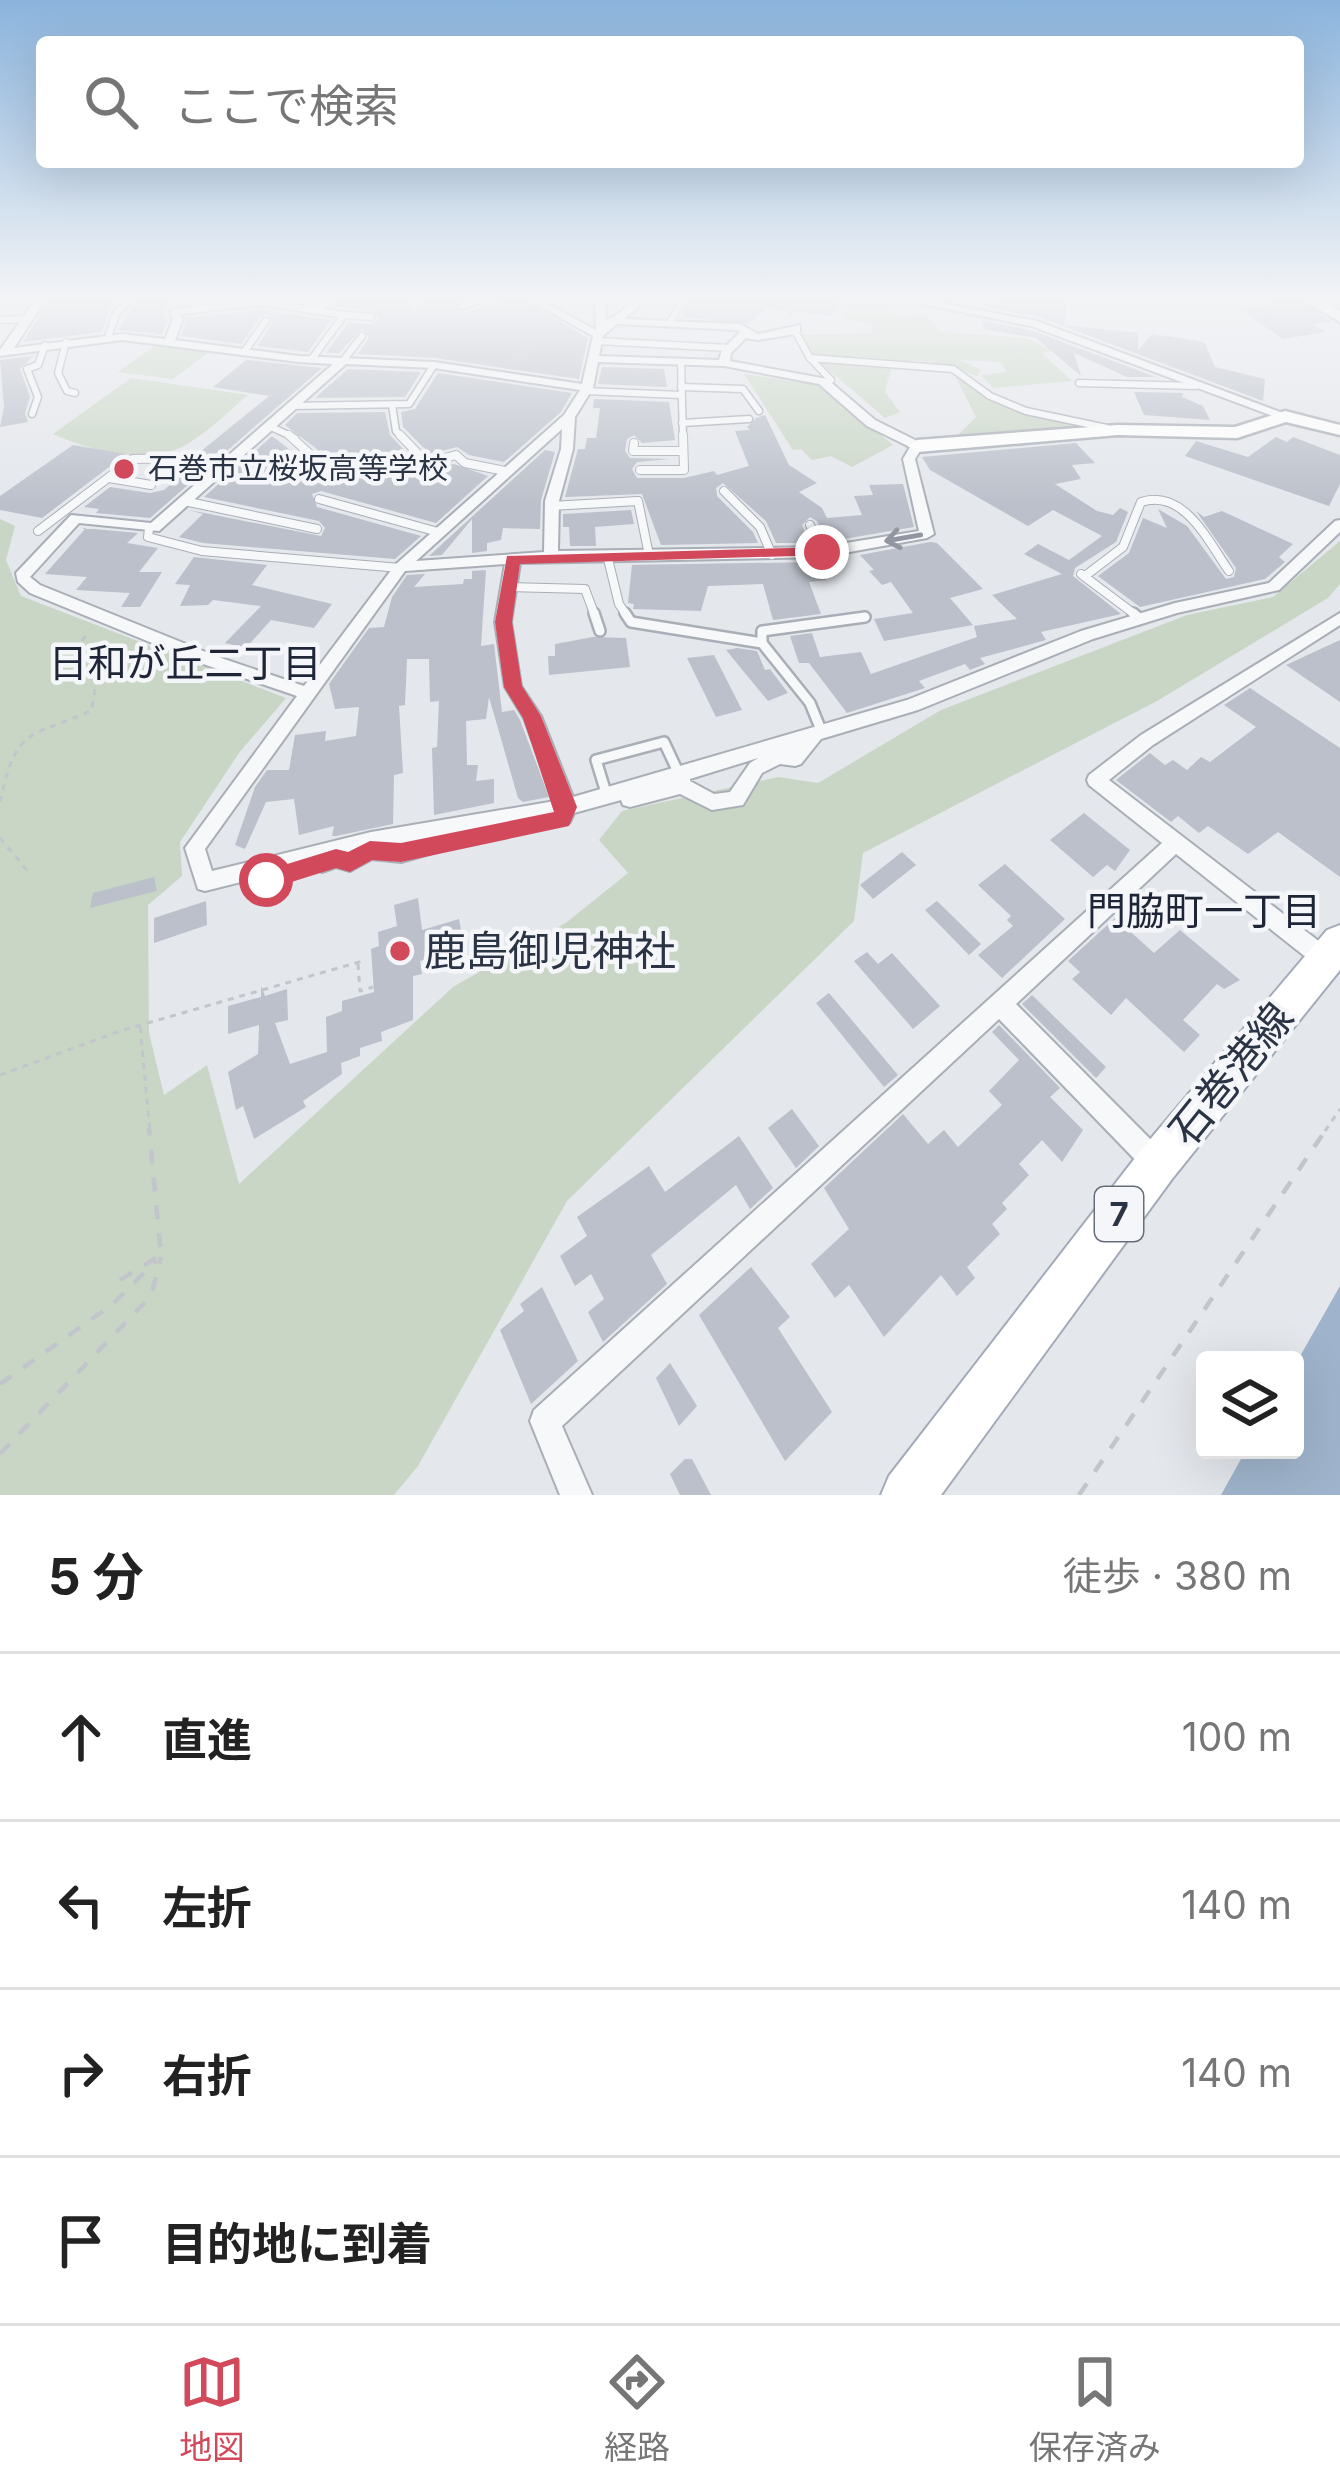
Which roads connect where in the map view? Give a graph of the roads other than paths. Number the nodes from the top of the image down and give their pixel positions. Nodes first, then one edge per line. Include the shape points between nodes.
1 (434, 365) edge
2 (36, 366) edge
3 (60, 366) edge
4 (338, 366) edge
5 (439, 366) edge
6 (592, 366) edge
7 (681, 366) edge
8 (738, 366) edge
9 (817, 366) edge
10 (911, 366) edge
11 (1144, 366) edge
12 (827, 383) junction
13 (1079, 383) dead end
14 (1196, 386) junction
15 (586, 389) junction
16 (681, 391) junction
17 (75, 393) dead end
18 (392, 405) junction
19 (292, 406) junction
20 (759, 410) dead end
21 (32, 414) dead end
22 (1285, 416) junction
23 (569, 417) junction
24 (749, 419) dead end
25 (682, 423) junction
26 (269, 426) junction
27 (1118, 430) junction
28 (1340, 430) edge
29 (634, 443) dead end
30 (917, 446) junction
31 (682, 451) junction
32 (310, 455) dead end
33 (183, 458) dead end
34 (505, 470) junction
35 (640, 470) dead end
36 (108, 478) junction
37 (151, 484) dead end
38 (724, 491) dead end
39 (319, 499) dead end
40 (184, 501) junction
41 (551, 506) junction
42 (60, 522) junction
43 (1340, 524) edge
44 (810, 525) dead end
45 (149, 529) junction
46 (317, 529) dead end
47 (38, 531) dead end
48 (438, 532) junction
49 (822, 552) junction
50 (607, 555) junction
51 (649, 555) junction
52 (772, 555) junction
53 (551, 556) junction
54 (513, 559) junction
55 (400, 568) junction
56 (1229, 571) dead end
57 (507, 587) junction
58 (865, 617) dead end
59 (1139, 618) junction
60 (1340, 618) edge
61 (600, 631) dead end
62 (762, 644) junction
63 (306, 693) junction
64 (816, 735) junction
65 (778, 750) junction
66 (680, 780) junction
67 (607, 796) junction
68 (564, 813) junction
69 (1177, 841) junction
70 (266, 880) dead end
71 (1333, 950) edge
72 (1000, 1004) junction
73 (1157, 1164) junction
74 (576, 1495) edge
75 (908, 1495) edge

1 - 18 lane via 411,402
2 - 21 lane via 27,369 38,397
3 - 17 lane via 67,391
4 - 19 street
5 - 15 street
6 - 15 street
7 - 16 lane
8 - 12 street
9 - 12 lane
10 - 27 lane via 953,369 1026,411
11 - 14 street
12 - 30 street via 871,423
13 - 14 lane
14 - 22 street
15 - 16 lane
15 - 23 street
16 - 20 lane via 743,389
16 - 25 lane
18 - 19 lane
18 - 34 lane via 396,431 427,463 456,455
19 - 26 street
22 - 27 street via 1237,434
22 - 28 street
23 - 34 street
23 - 41 street
24 - 25 lane
25 - 31 lane
26 - 32 lane
26 - 40 street
27 - 30 street
29 - 31 lane via 633,451
30 -> 49 street via 909,459 927,534
31 - 35 lane via 684,470
33 - 36 lane via 133,459
34 - 48 street
36 - 37 lane
36 - 42 lane
38 - 52 lane via 760,526
39 - 48 lane
40 - 45 street
40 - 46 lane
41 - 51 lane via 638,501
41 - 53 street
42 - 45 street via 86,517
42 - 47 lane
42 - 63 street via 23,573 26,583
43 - 59 street via 1274,587
44 - 49 lane
45 - 55 lane via 148,537 202,550
48 - 55 street
49 - 52 street
50 - 51 street
50 - 53 street
50 - 62 lane via 631,622
51 - 52 street
53 - 54 street
54 - 55 street
54 - 57 street
55 - 63 street
56 - 59 lane via 1184,508 1156,496 1142,502 1123,547 1083,575
57 - 61 lane via 585,589
57 - 68 street via 503,622 513,687 532,716
58 - 62 lane via 762,631
59 - 64 street
60 - 69 street via 1096,780
62 - 64 lane via 811,703
63 - 68 street via 196,848 205,882 371,841
64 - 65 street via 795,759
65 - 66 street
65 - 66 street via 736,799 712,802
66 - 67 street
66 - 67 lane via 664,742 596,760
66 - 68 street
67 - 68 street
68 - 70 street via 401,853 370,850
69 - 71 street
69 - 72 street
71 - 73 main road, 石巻港線 / 7
72 - 73 street
72 - 74 street via 545,1421
73 - 75 main road, 石巻港線 / 7

